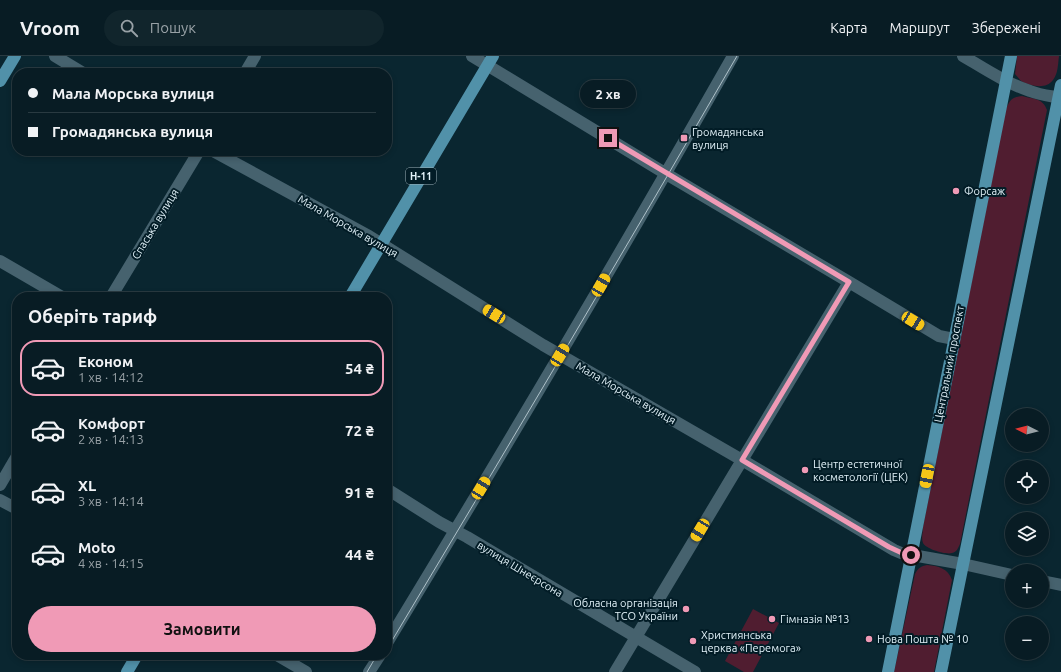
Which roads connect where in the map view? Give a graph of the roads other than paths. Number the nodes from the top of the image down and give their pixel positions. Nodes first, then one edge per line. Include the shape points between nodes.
1 (14, 56) edge
2 (55, 56) edge
3 (255, 56) edge
4 (472, 56) edge
5 (733, 56) edge
6 (963, 56) edge
7 (1011, 56) edge
8 (490, 60) edge
9 (75, 68) edge
10 (248, 68) edge
11 (0, 81) edge
12 (1006, 81) junction
13 (1061, 85) edge
14 (1060, 98) edge
15 (196, 156) edge
16 (222, 156) edge
17 (666, 173) junction
18 (381, 244) junction
19 (0, 261) edge
20 (849, 282) junction
21 (53, 292) edge
22 (114, 292) edge
23 (353, 292) edge
24 (954, 339) junction
25 (560, 355) junction
26 (742, 460) junction
27 (12, 465) edge
28 (0, 485) edge
29 (392, 493) edge
30 (0, 500) edge
31 (12, 506) edge
32 (455, 531) junction
33 (911, 555) junction
34 (963, 564) junction
35 (1005, 573) edge
36 (1049, 582) edge
37 (1061, 585) edge
38 (392, 635) edge
39 (636, 638) junction
40 (134, 660) edge
41 (285, 660) edge
42 (377, 660) edge
43 (127, 672) edge
44 (306, 672) edge
45 (369, 672) edge
46 (615, 672) edge
47 (695, 672) edge
48 (888, 672) edge
49 (941, 672) edge

1 - 11 main road
2 - 9 street
3 - 10 street
4 - 8 street
5 - 17 street
6 - 12 street
7 - 12 main road, Центральний проспект
8 - 17 street
8 - 18 main road, Н-11
12 - 14 street via 1031,92
12 - 24 main road, Центральний проспект
13 - 14 main road
14 - 34 main road
15 - 22 street, Спаська вулиця
16 - 18 street, Мала Морська вулиця
17 - 20 street
17 - 25 street
18 - 23 main road, Н-11
18 - 25 street, Мала Морська вулиця
19 - 21 street
20 - 24 street via 939,336
20 - 26 street
24 - 33 main road, Центральний проспект
25 - 26 street, Мала Морська вулиця
25 - 32 street
26 - 33 street, Мала Морська вулиця via 889,547
26 - 39 street
27 - 28 street
29 - 32 street, вулиця Шнеєрсона
30 - 31 street
32 - 38 street
32 - 39 street, вулиця Шнеєрсона
33 - 34 street, Мала Морська вулиця
33 - 48 main road, Центральний проспект
34 - 35 street, Мала Морська вулиця
34 - 49 main road
36 - 37 street
39 - 46 street
39 - 47 street, вулиця Шнеєрсона
40 - 43 main road
41 - 44 street
42 - 45 street

